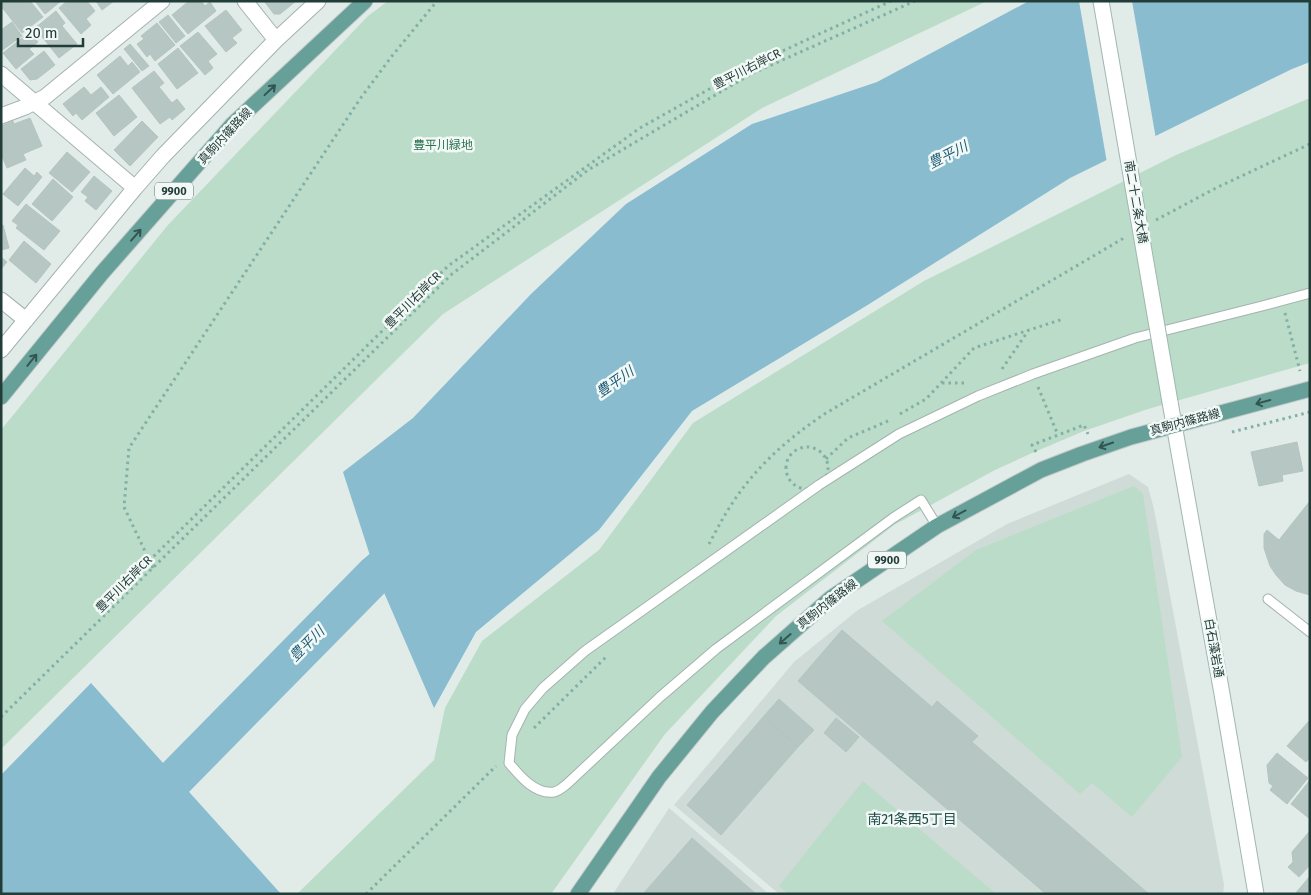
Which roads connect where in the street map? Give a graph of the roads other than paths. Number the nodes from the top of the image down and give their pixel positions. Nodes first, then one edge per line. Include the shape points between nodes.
1 (162, 1) edge
2 (245, 1) edge
3 (318, 1) edge
4 (365, 1) edge
5 (1101, 1) edge
6 (276, 40) junction
7 (1, 74) edge
8 (35, 102) junction
9 (1, 116) edge
10 (135, 188) junction
11 (1310, 293) edge
12 (1, 300) edge
13 (26, 320) junction
14 (1, 350) edge
15 (1310, 389) edge
16 (1, 398) edge
17 (1170, 402) joint
18 (1175, 425) junction
19 (937, 526) junction
20 (1268, 599) dead end
21 (1310, 632) edge
22 (578, 894) edge
23 (1256, 894) edge

1 - 8 street
2 - 6 street
3 - 6 street
16 -> 4 main road, 真駒内篠路線 / 9900 via 102,273 232,125
5 - 17 street, 南二十二条大橋, bridge
6 - 10 street
7 - 8 street
8 - 9 street
8 - 10 street
10 - 13 street
11 - 19 lane via 1135,338 995,389 900,434 819,485 585,650 542,688 525,709 512,735 509,763 534,787 543,791 558,790 716,649 894,518 921,500
12 - 13 street
13 - 14 street
15 -> 18 main road, 真駒内篠路線 / 9900
17 - 18 street, 白石藻岩通
18 -> 19 main road, 真駒内篠路線 / 9900 via 1131,437 1041,470
18 - 23 street, 白石藻岩通
19 -> 22 main road, 真駒内篠路線 / 9900 via 831,598 764,657 712,712 658,777
20 - 21 lane

